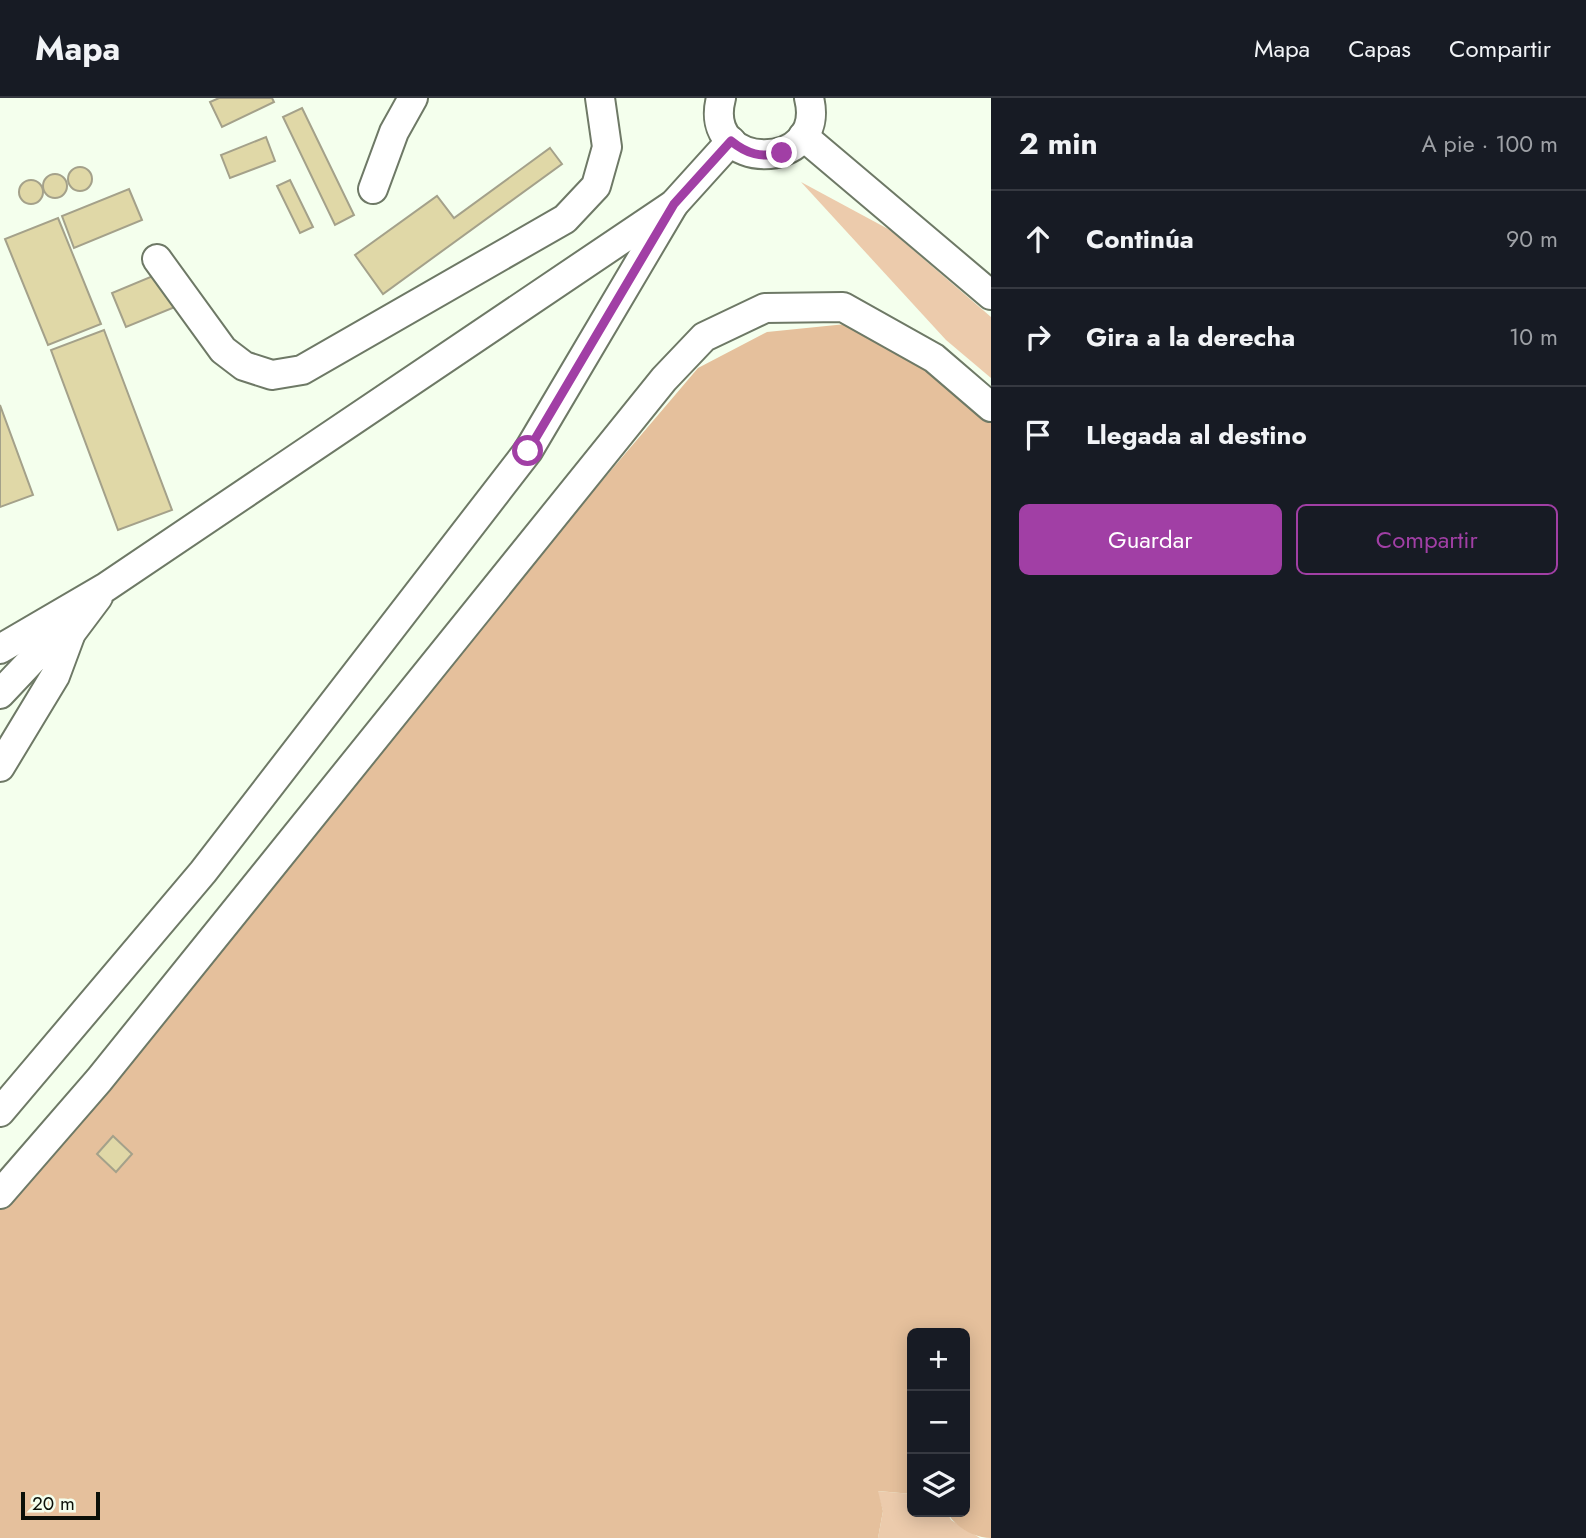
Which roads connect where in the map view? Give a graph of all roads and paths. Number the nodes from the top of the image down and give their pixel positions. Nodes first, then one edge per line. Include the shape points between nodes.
1 (413, 98) edge
2 (600, 98) edge
3 (809, 98) edge
4 (712, 101) edge
5 (803, 136) junction
6 (731, 141) junction
7 (373, 189) dead end
8 (674, 204) junction
9 (157, 259) dead end
10 (991, 295) edge
11 (991, 407) edge
12 (106, 587) junction
13 (71, 633) junction
14 (0, 649) edge
15 (0, 694) edge
16 (0, 767) edge
17 (0, 1112) edge
18 (0, 1194) edge

1 - 7 lane via 394,132
2 - 9 lane via 607,147 596,186 565,219 302,370 272,375 244,366 223,350
3 - 5 lane via 810,122
4 - 6 lane
5 - 6 lane via 782,153 768,156 742,150
5 - 10 lane
6 - 8 lane
8 - 12 lane
8 - 17 lane via 528,451 203,872
11 - 18 lane via 934,358 843,307 765,308 704,337 664,379 99,1080
12 - 13 lane
12 - 14 lane
13 - 15 lane via 34,658
13 - 16 lane via 55,676

